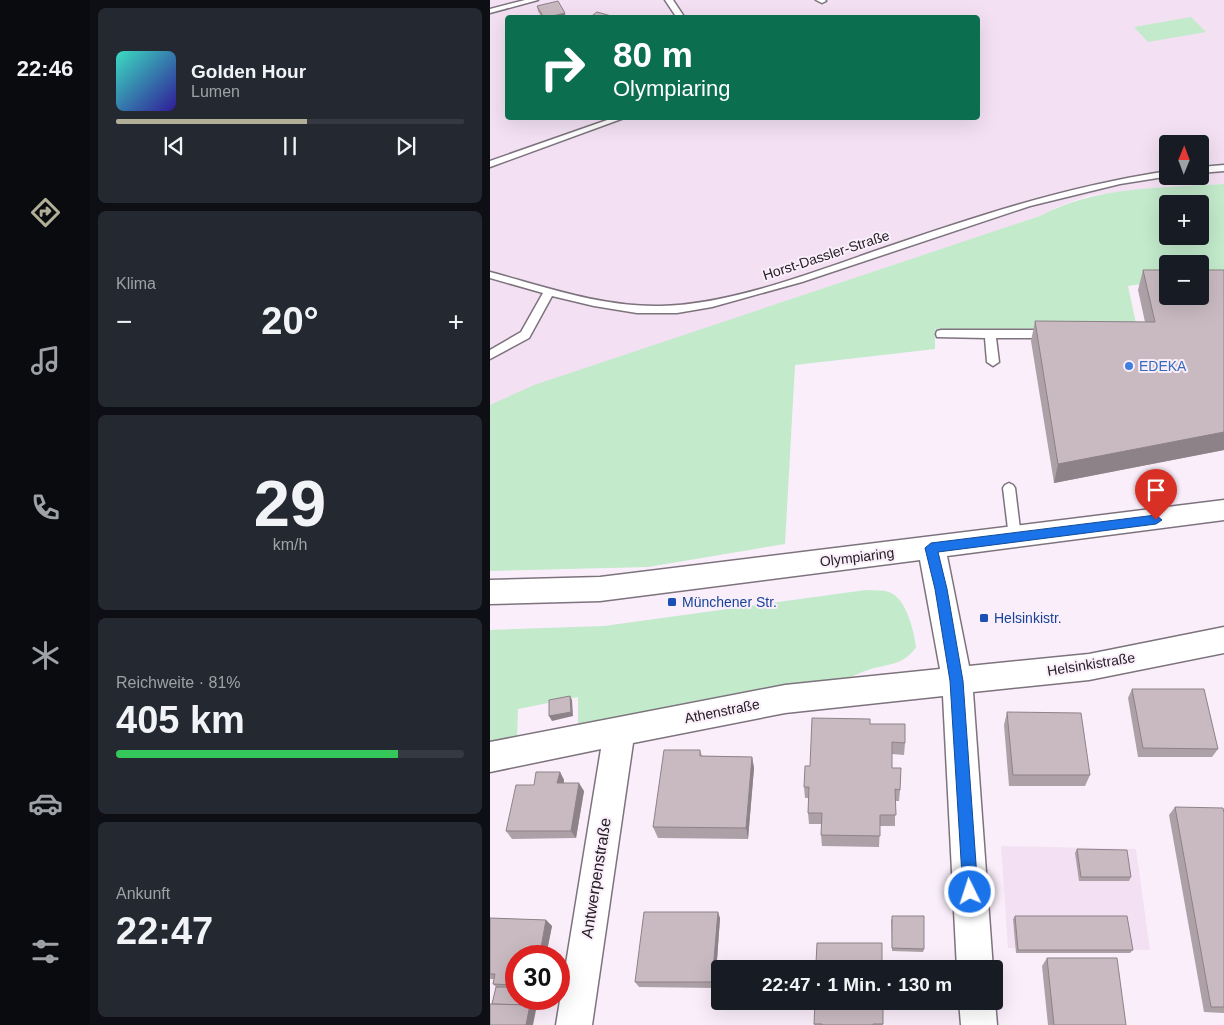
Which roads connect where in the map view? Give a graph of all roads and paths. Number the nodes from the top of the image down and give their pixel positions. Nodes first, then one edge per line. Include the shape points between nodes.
1 (534, 0) edge
2 (669, 0) edge
3 (490, 11) edge
4 (678, 15) edge
5 (614, 120) edge
6 (490, 164) edge
7 (1224, 168) edge
8 (1209, 169) edge
9 (1159, 176) edge
10 (490, 275) edge
11 (549, 292) junction
12 (940, 334) dead end
13 (990, 334) junction
14 (1059, 334) edge
15 (490, 355) edge
16 (993, 362) dead end
17 (1009, 488) dead end
18 (1224, 510) edge
19 (1015, 537) junction
20 (931, 548) junction
21 (490, 592) edge
22 (1224, 640) edge
23 (957, 681) junction
24 (619, 731) junction
25 (490, 757) edge
26 (974, 960) edge
27 (978, 1010) edge
28 (574, 1025) edge
29 (979, 1025) edge

1 - 3 lane
2 - 4 lane
5 - 6 lane
7 - 8 lane
9 - 11 lane, Horst-Dassler-Straße via 1066,192 820,273 700,307 632,310
10 - 11 lane, Horst-Dassler-Straße
11 - 15 lane via 525,335
12 - 13 lane
13 - 14 lane
13 - 16 lane
17 - 19 lane
18 - 19 street, Olympiaring
19 - 20 street, Olympiaring
20 - 21 street, Olympiaring via 600,590
20 - 23 street
22 - 23 street, Helsinkistraße via 1088,666
23 - 24 street, Athenstraße via 785,699
23 - 26 street
24 - 25 street, Athenstraße
24 - 28 street, Antwerpenstraße
27 - 29 street

